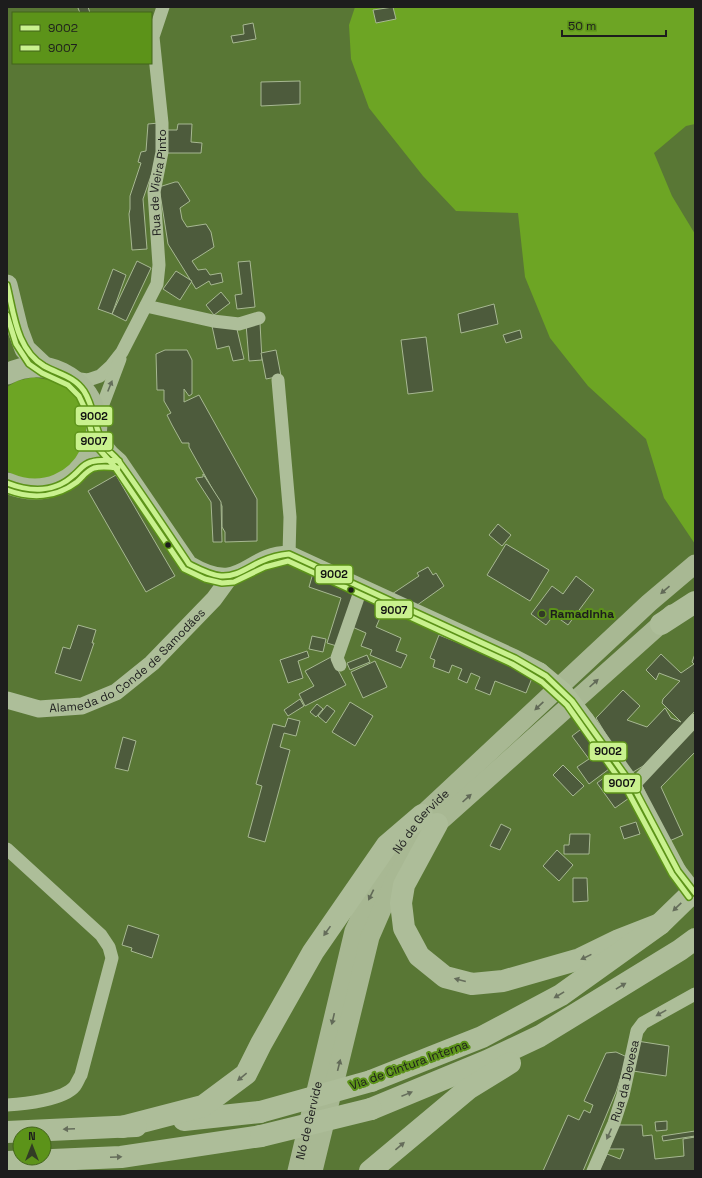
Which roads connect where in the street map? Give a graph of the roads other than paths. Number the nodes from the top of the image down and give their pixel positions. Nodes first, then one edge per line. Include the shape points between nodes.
1 (163, 7) edge
2 (7, 285) edge
3 (146, 306) junction
4 (259, 318) dead end
5 (122, 352) junction
6 (43, 366) junction
7 (7, 374) edge
8 (72, 378) junction
9 (278, 380) dead end
10 (97, 424) junction
11 (119, 461) junction
12 (85, 464) junction
13 (7, 483) edge
14 (33, 490) junction
15 (7, 499) edge
16 (290, 554) junction
17 (695, 564) edge
18 (230, 577) junction
19 (362, 586) junction
20 (695, 592) edge
21 (695, 602) edge
22 (661, 624) junction
23 (340, 665) dead end
24 (7, 700) edge
25 (695, 720) edge
26 (633, 786) junction
27 (430, 820) junction
28 (7, 849) edge
29 (695, 891) edge
30 (660, 924) junction
31 (695, 939) edge
32 (695, 994) edge
33 (540, 1036) junction
34 (7, 1105) edge
35 (122, 1127) junction
36 (7, 1132) edge
37 (7, 1162) edge
38 (297, 1171) edge
39 (313, 1171) edge
40 (370, 1171) edge
41 (593, 1171) edge

1 - 3 street, Rua de Vieira Pinto via 153,37 162,130 162,152 154,192 159,265 157,284
2 - 6 main road via 25,349
3 - 4 street via 239,324
3 - 5 street, Rua de Vieira Pinto
5 - 8 street, Rua de Vieira Pinto via 100,376 88,380
10 -> 5 street, Rua de Vieira Pinto
6 - 7 main road via 19,368
6 - 8 main road
8 - 10 main road via 84,390 92,404
9 - 16 street via 290,517
10 - 11 street via 101,443
10 - 12 main road via 94,447
11 - 12 street via 102,460
11 - 18 street via 189,564 215,576
12 - 14 main road via 71,478 53,488
13 - 14 main road
14 - 15 main road
16 - 18 street via 270,558
16 - 19 street
17 -> 27 main road, Nó de Gervide via 649,604
18 - 24 street, Alameda do Conde de Samodães via 214,599 152,663 116,692 82,706 39,709
19 - 23 street via 337,658
19 - 26 street, bridge via 540,671 564,691
20 - 22 main road, Nó de Gervide
21 - 22 highway
27 -> 22 main road, Nó de Gervide
25 - 26 street
26 - 29 street, bridge via 678,871
30 -> 27 highway via 619,940 580,960 502,981 472,984 445,977 419,956 404,928 401,903 404,885
27 -> 35 highway via 387,845 313,952 246,1074 203,1106
27 -> 38 main road, Nó de Gervide via 383,870 354,931
39 -> 27 main road, Nó de Gervide via 370,937 396,877
28 - 34 street via 100,935 109,947 112,958 81,1075 74,1087 60,1096
29 -> 30 highway, Via de Cintura Interna
30 -> 35 highway, Via de Cintura Interna, bridge via 554,998 482,1037 371,1081 260,1112
33 -> 31 highway, Via de Cintura Interna
32 -> 41 street, Rua da Devesa via 642,1023 637,1031 623,1095
37 -> 33 highway, Via de Cintura Interna, bridge via 121,1157 261,1136 371,1109
40 -> 33 highway via 468,1089 511,1062
35 -> 36 highway, Via de Cintura Interna

